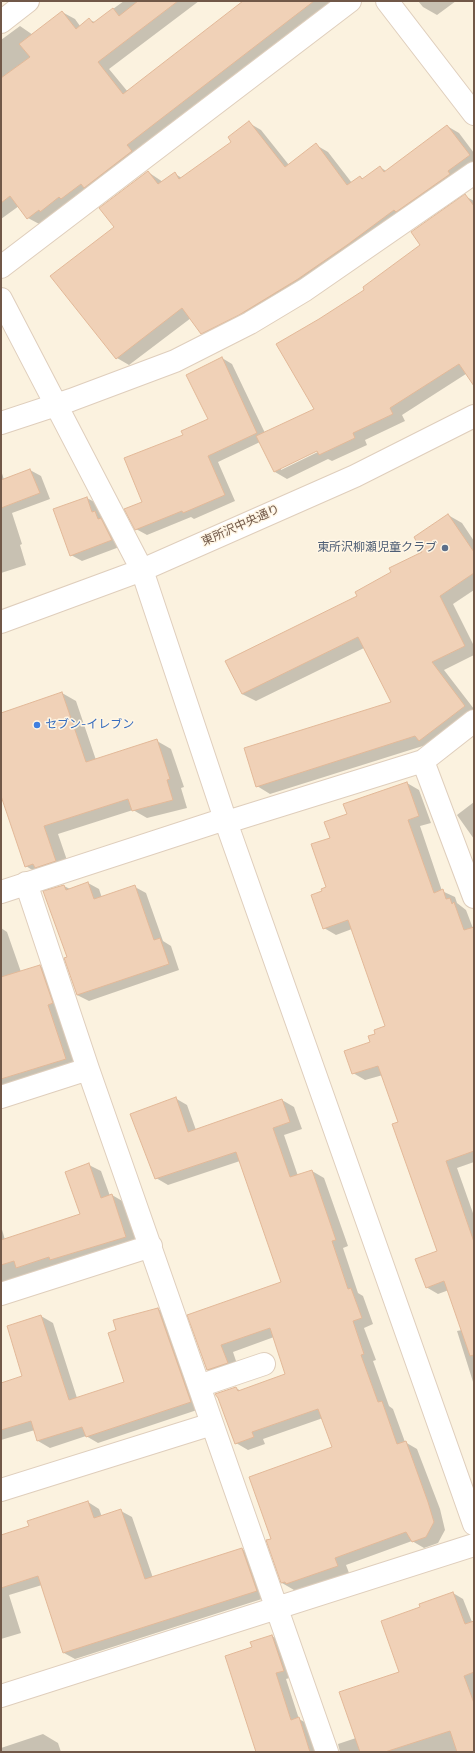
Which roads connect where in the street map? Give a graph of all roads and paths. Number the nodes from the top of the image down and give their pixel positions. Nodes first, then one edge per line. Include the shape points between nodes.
1 (28, 1) edge
2 (350, 1) edge
3 (387, 1) edge
4 (1, 22) edge
5 (474, 114) edge
6 (474, 173) edge
7 (1, 267) edge
8 (1, 299) edge
9 (57, 405) junction
10 (474, 416) edge
11 (1, 423) edge
12 (142, 570) junction
13 (1, 622) edge
14 (474, 721) edge
15 (423, 761) junction
16 (226, 820) junction
17 (26, 883) junction
18 (1, 892) edge
19 (474, 897) edge
20 (88, 1069) junction
21 (1, 1097) edge
22 (151, 1246) junction
23 (1, 1294) edge
24 (264, 1364) dead end
25 (199, 1386) junction
26 (212, 1424) junction
27 (1, 1490) edge
28 (474, 1524) edge
29 (474, 1545) edge
30 (278, 1608) junction
31 (1, 1696) edge
32 (327, 1752) edge

1 - 4 street
2 - 7 street
3 - 5 street
6 - 9 street via 305,290 250,323 174,361
8 - 9 street
9 - 11 street
9 - 12 street
10 - 12 street, 東所沢中央通り via 355,476
12 - 13 street, 東所沢中央通り
12 - 16 street
14 - 15 street
15 - 16 street
15 - 19 street
16 - 17 street
16 - 28 street
17 - 18 street
17 - 20 street
20 - 21 street
20 - 22 street
22 - 23 street
22 - 25 street
24 - 25 street
25 - 26 street
26 - 27 street
26 - 30 street
29 - 30 street
30 - 31 street
30 - 32 street

